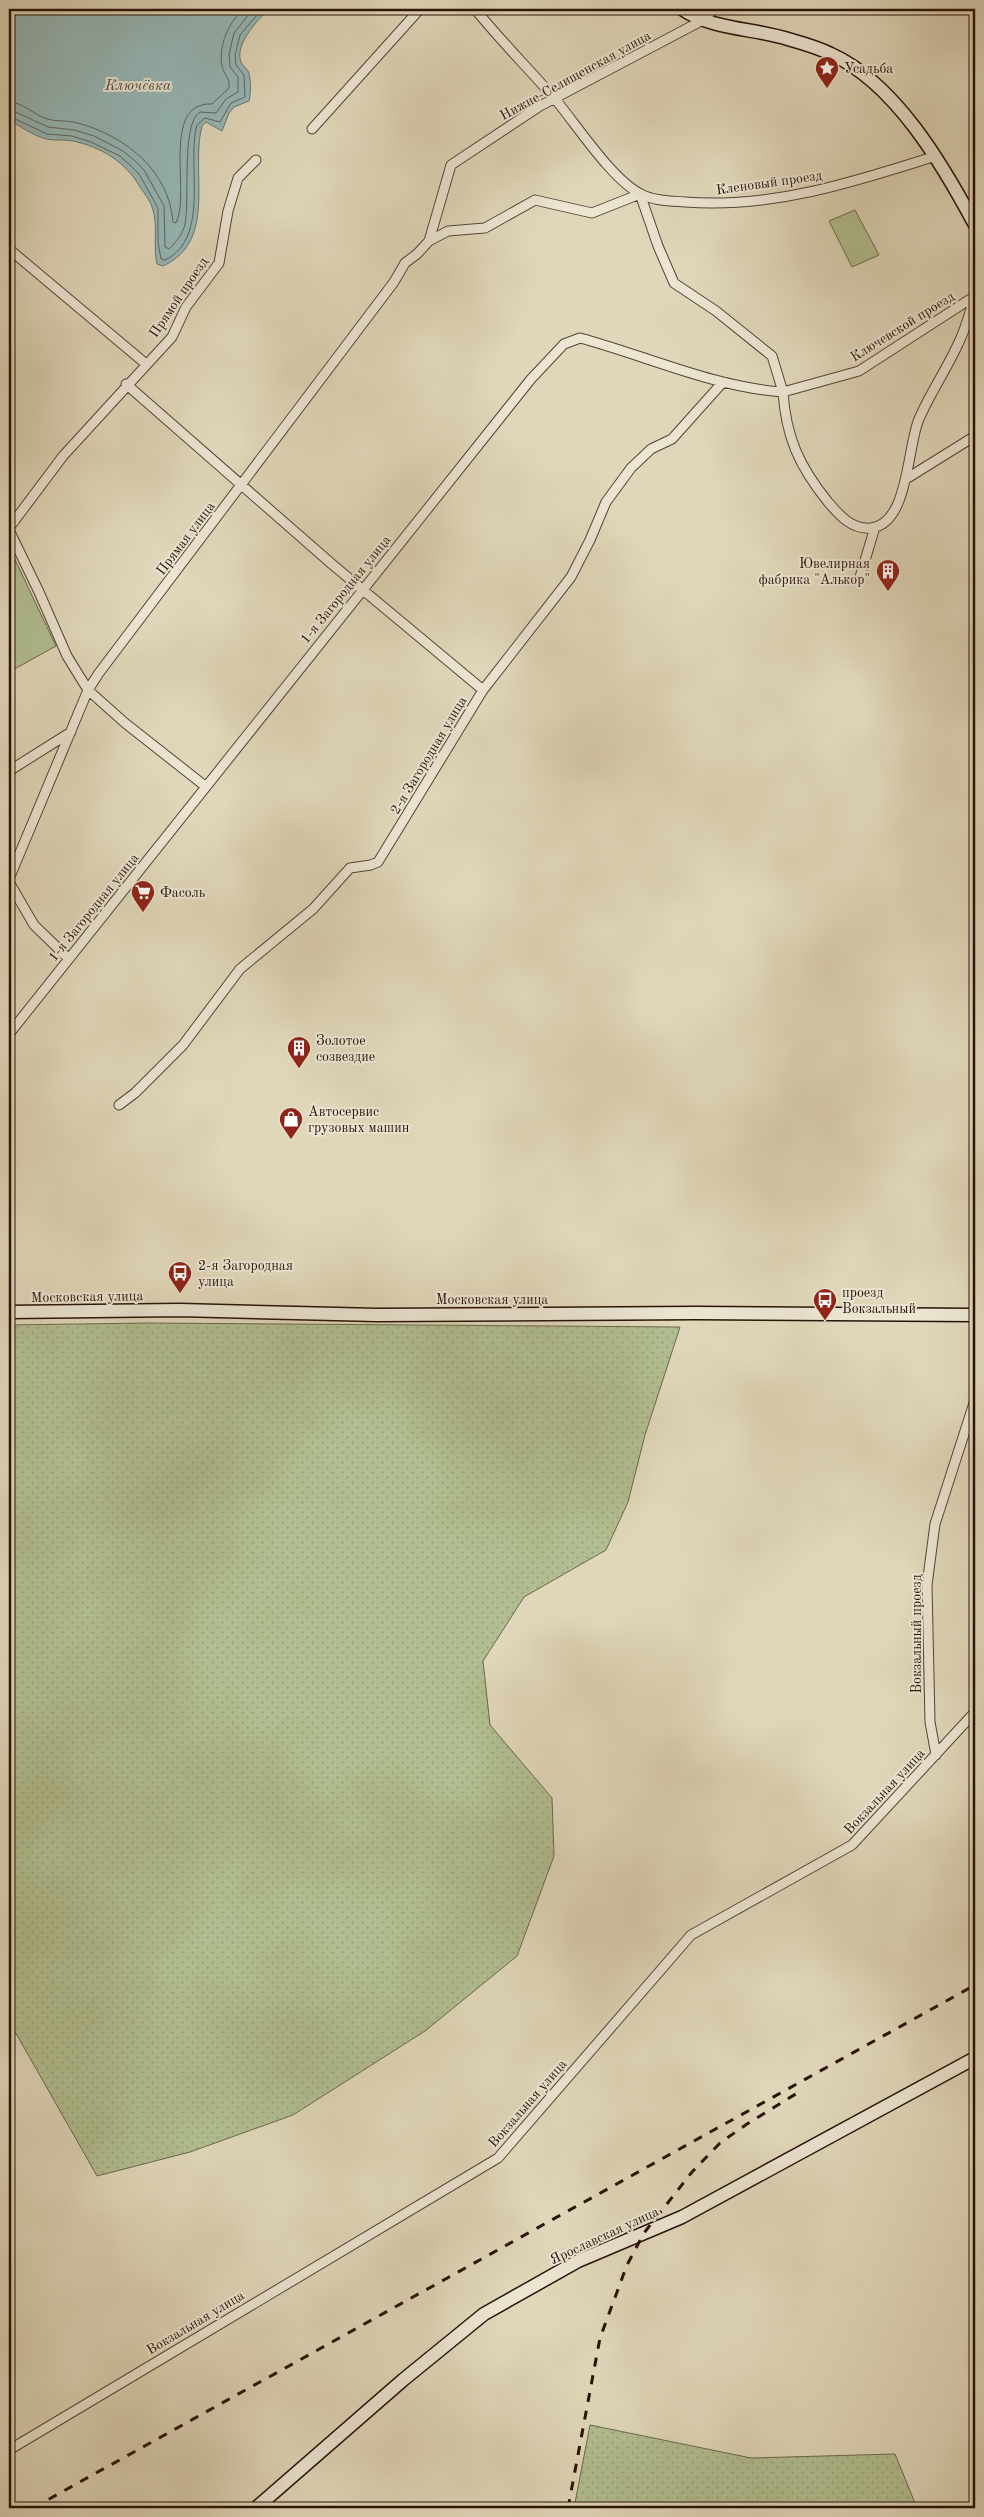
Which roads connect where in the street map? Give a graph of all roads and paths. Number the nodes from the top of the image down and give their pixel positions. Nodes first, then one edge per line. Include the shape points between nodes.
1 (420, 9) edge
2 (475, 9) edge
3 (682, 9) edge
4 (709, 14) edge
5 (554, 99) junction
6 (312, 129) dead end
7 (936, 156) junction
8 (256, 160) dead end
9 (640, 194) junction
10 (972, 209) edge
11 (975, 225) edge
12 (429, 241) junction
13 (9, 249) edge
14 (975, 296) edge
15 (146, 364) junction
16 (723, 382) junction
17 (126, 384) junction
18 (783, 392) junction
19 (975, 436) edge
20 (906, 480) junction
21 (243, 484) junction
22 (875, 527) junction
23 (9, 529) edge
24 (860, 578) dead end
25 (362, 590) junction
26 (88, 690) junction
27 (483, 690) junction
28 (71, 732) junction
29 (9, 771) edge
30 (205, 786) junction
31 (9, 880) edge
32 (68, 958) junction
33 (9, 1034) edge
34 (118, 1105) dead end
35 (9, 1312) edge
36 (975, 1315) edge
37 (975, 1400) edge
38 (975, 1712) edge
39 (936, 1755) junction
40 (975, 2058) edge
41 (9, 2450) edge
42 (256, 2508) edge

1 - 6 street
2 - 5 street, Кленовый проезд
3 - 4 main road
4 - 5 street, Нижне-Селищенская улица
4 - 7 main road via 720,25 785,38 831,54 856,69 881,90
5 - 9 street, Кленовый проезд via 613,171
5 - 12 street, Нижне-Селищенская улица via 451,165
7 - 9 street, Кленовый проезд via 844,185 743,202 665,201
7 - 10 main road
8 - 15 street, Прямой проезд via 238,178 228,211 219,263 186,307 172,337
9 - 12 street via 592,213 535,200 485,228 448,232
9 - 18 street via 674,283 716,311 772,356
10 - 11 main road
12 - 21 street, Прямая улица via 405,263
13 - 15 street
14 - 18 street, Ключевской проезд via 859,371
14 - 20 street via 960,341 918,422
15 - 17 street, Прямой проезд
16 - 18 street, 1-я Загородная улица
16 - 25 street, 1-я Загородная улица via 580,338 564,344 531,379
16 - 27 street, 2-я Загородная улица via 672,439 651,449 631,468 606,502 571,577
17 - 21 street
17 - 23 street, Прямой проезд via 63,456
18 - 22 street via 788,435 807,472 840,516 859,527
19 - 20 street
20 - 22 street via 892,516
21 - 25 street
21 - 26 street, Прямая улица
22 - 24 street
23 - 26 street via 67,656
25 - 27 street
25 - 30 street, 1-я Загородная улица
26 - 28 street, Прямая улица
26 - 30 street
27 - 34 street, 2-я Загородная улица via 378,862 350,868 313,909 240,969 183,1045 135,1093
28 - 29 street
28 - 31 street, Прямая улица
30 - 32 street, 1-я Загородная улица
31 - 32 street via 34,925
32 - 33 street, 1-я Загородная улица
35 - 36 main road, Московская улица via 180,1310 377,1315
37 - 39 street, Вокзальный проезд via 935,1524 927,1586 930,1722
38 - 39 street, Вокзальная улица
39 - 41 street, Вокзальная улица via 852,1846 691,1935 498,2158
40 - 42 main road, Ярославская улица via 682,2217 578,2261 484,2314

